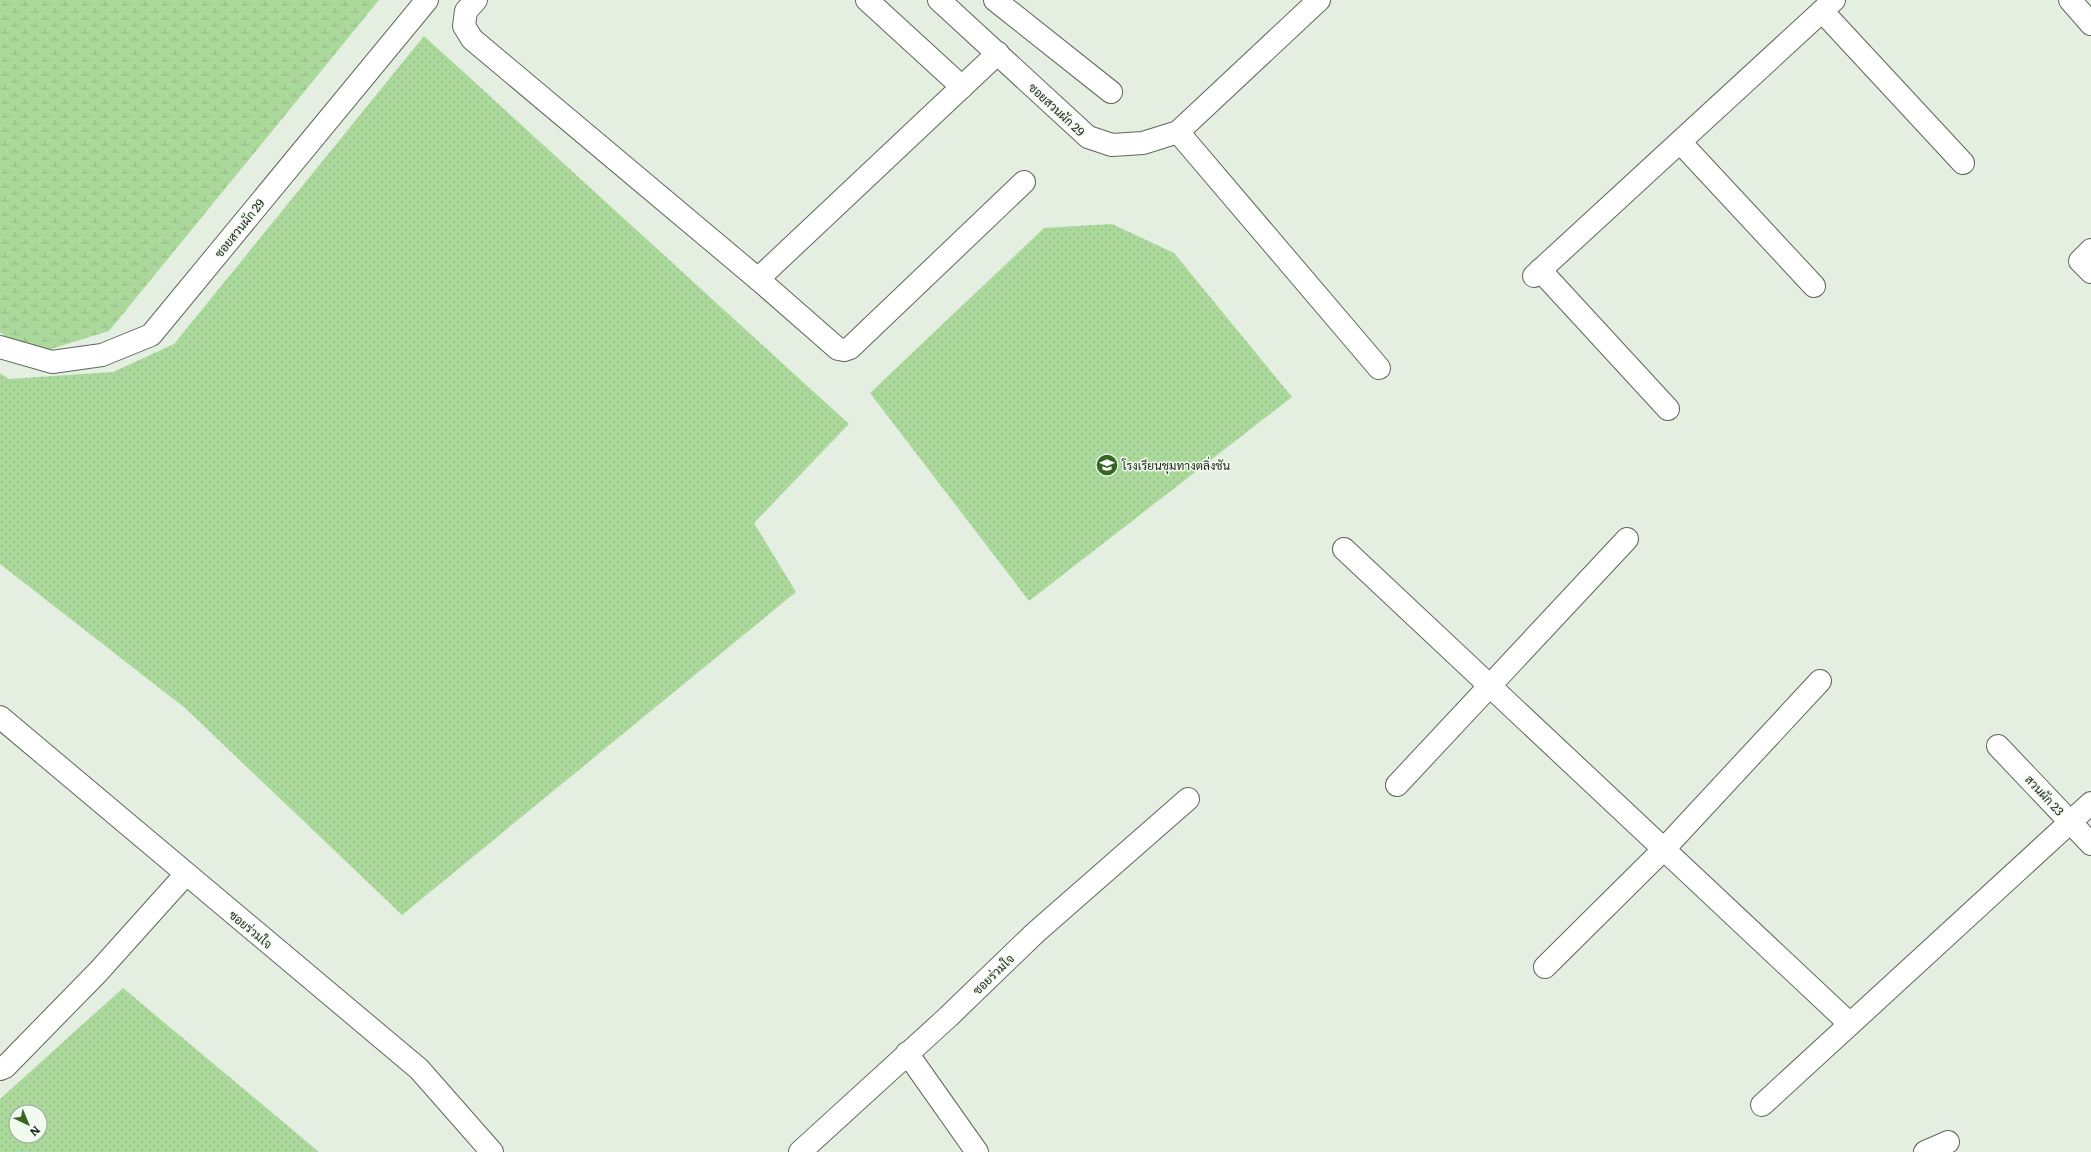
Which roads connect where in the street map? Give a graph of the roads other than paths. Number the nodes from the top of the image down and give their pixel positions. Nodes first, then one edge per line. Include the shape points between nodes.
1 (427, 0) edge
2 (476, 0) edge
3 (867, 0) edge
4 (939, 0) edge
5 (995, 0) edge
6 (1319, 0) edge
7 (2070, 0) edge
8 (1828, 6) edge
9 (2091, 24) edge
10 (998, 53) junction
11 (962, 87) junction
12 (1111, 92) dead end
13 (1178, 132) junction
14 (1680, 142) junction
15 (1964, 163) dead end
16 (1024, 182) dead end
17 (2091, 250) edge
18 (2091, 272) edge
19 (758, 279) junction
20 (1814, 286) dead end
21 (0, 347) edge
22 (1379, 368) dead end
23 (1668, 409) dead end
24 (1627, 539) dead end
25 (1344, 548) dead end
26 (1820, 681) dead end
27 (1489, 685) junction
28 (0, 717) edge
29 (1998, 746) dead end
30 (1397, 785) dead end
31 (1188, 799) dead end
32 (2091, 803) edge
33 (2070, 822) junction
34 (2091, 844) edge
35 (1664, 849) junction
36 (186, 874) junction
37 (1545, 967) dead end
38 (1850, 1024) junction
39 (907, 1053) junction
40 (0, 1069) edge
41 (1762, 1104) dead end
42 (1948, 1142) dead end
43 (492, 1152) edge
44 (800, 1152) edge
45 (977, 1152) edge
46 (1924, 1152) edge

1 - 21 street, ซอยสวนผัก 29 via 151,335 102,355 52,362
2 - 19 street via 466,11 464,26 472,39
3 - 11 street
4 - 10 street, ซอยสวนผัก 29
5 - 12 street
6 - 13 street, ซอยสวนผัก 29
7 - 9 street
8 - 14 street
8 - 15 street
10 - 11 street
10 - 13 street, ซอยสวนผัก 29 via 1088,137 1112,145 1143,143
11 - 19 street
13 - 22 street
14 - 20 street
14 - 23 street via 1537,273
16 - 19 street via 850,348 838,349
17 - 18 street via 2080,261
24 - 27 street
25 - 27 street
26 - 35 street
27 - 30 street
27 - 35 street
28 - 36 street, ซอยร่วมใจ
29 - 33 street, สวนผัก 23
31 - 39 street, ซอยร่วมใจ via 1035,933
32 - 33 street
33 - 34 street, สวนผัก 23
33 - 38 street
35 - 37 street
35 - 38 street
36 - 40 street via 38,1036
36 - 43 street, ซอยร่วมใจ via 419,1069
38 - 41 street
39 - 44 street, ซอยร่วมใจ
39 - 45 street
42 - 46 street

